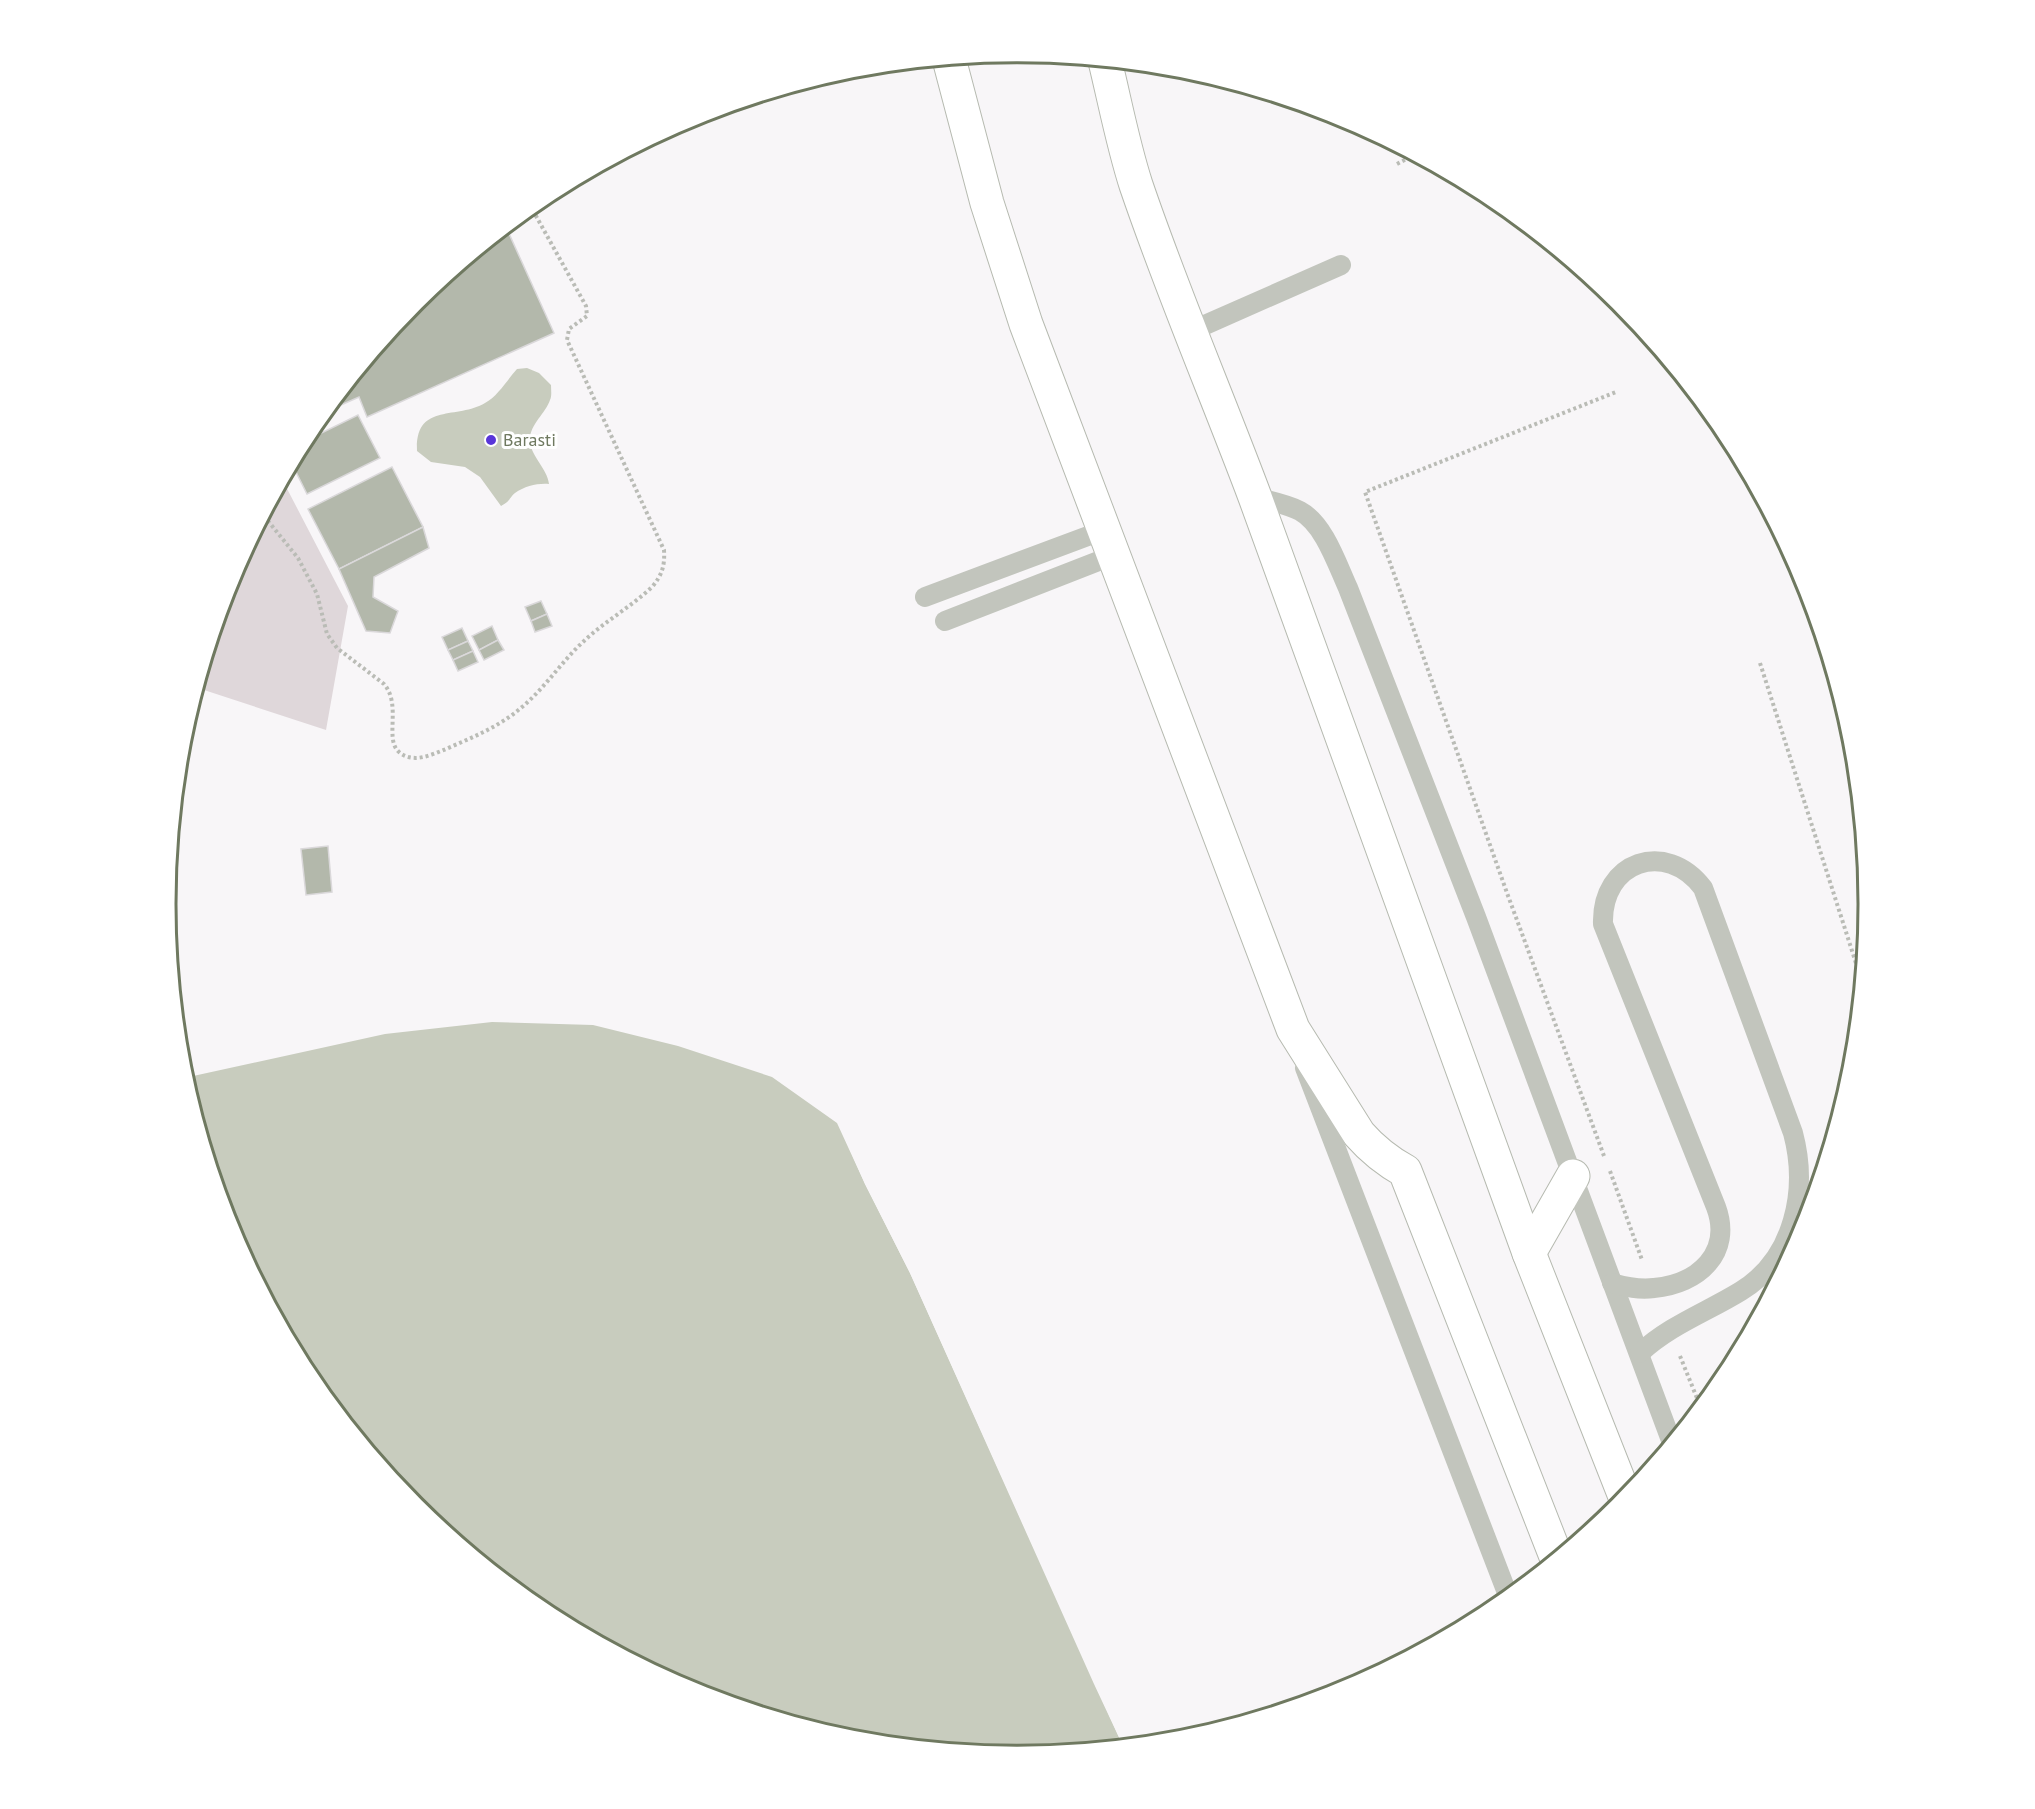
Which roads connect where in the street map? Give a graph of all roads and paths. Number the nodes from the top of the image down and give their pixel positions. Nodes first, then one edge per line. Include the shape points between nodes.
1 (951, 66) edge
2 (1107, 68) edge
3 (1406, 159) edge
4 (1396, 164) dead end
5 (536, 215) edge
6 (1341, 265) dead end
7 (1189, 332) junction
8 (1616, 392) dead end
9 (1255, 497) junction
10 (269, 522) edge
11 (1109, 543) junction
12 (924, 597) dead end
13 (945, 621) dead end
14 (1760, 663) dead end
15 (1857, 965) edge
16 (1293, 1029) junction
17 (1604, 1157) dead end
18 (1608, 1168) dead end
19 (1573, 1176) junction
20 (1529, 1253) junction
21 (1612, 1283) junction
22 (1653, 1288) junction
23 (1670, 1330) junction
24 (1640, 1353) junction
25 (1698, 1399) edge
26 (1669, 1436) edge
27 (1622, 1490) edge
28 (1554, 1552) edge
29 (1506, 1589) edge

1 - 11 street via 987,203 1026,324
2 - 7 street via 1136,183
3 - 4 path
5 - 10 path via 586,306 588,316 569,329 567,340 664,550 661,576 652,587 584,642 522,707 488,731 423,758 408,757 394,747 390,691 337,648 327,634 317,594 298,558
6 - 7 lane
7 - 9 street
8 - 17 path via 1365,492
9 - 19 lane via 1302,512 1315,524 1332,553
9 - 20 street
11 - 12 lane
11 - 13 lane
11 - 16 street
14 - 15 path
16 - 28 street via 1359,1134 1372,1149 1405,1171
16 - 29 lane via 1309,1081
18 - 22 path
19 - 20 street
19 - 21 lane
20 - 27 street
21 - 22 lane
21 - 24 lane
22 - 23 lane via 1674,1284 1701,1270 1712,1260 1722,1234 1721,1220 1603,924 1602,909 1614,881 1631,868 1653,861 1682,868 1703,888 1793,1133 1800,1171 1796,1210 1771,1262 1744,1290
23 - 24 lane
23 - 25 path
24 - 26 lane

